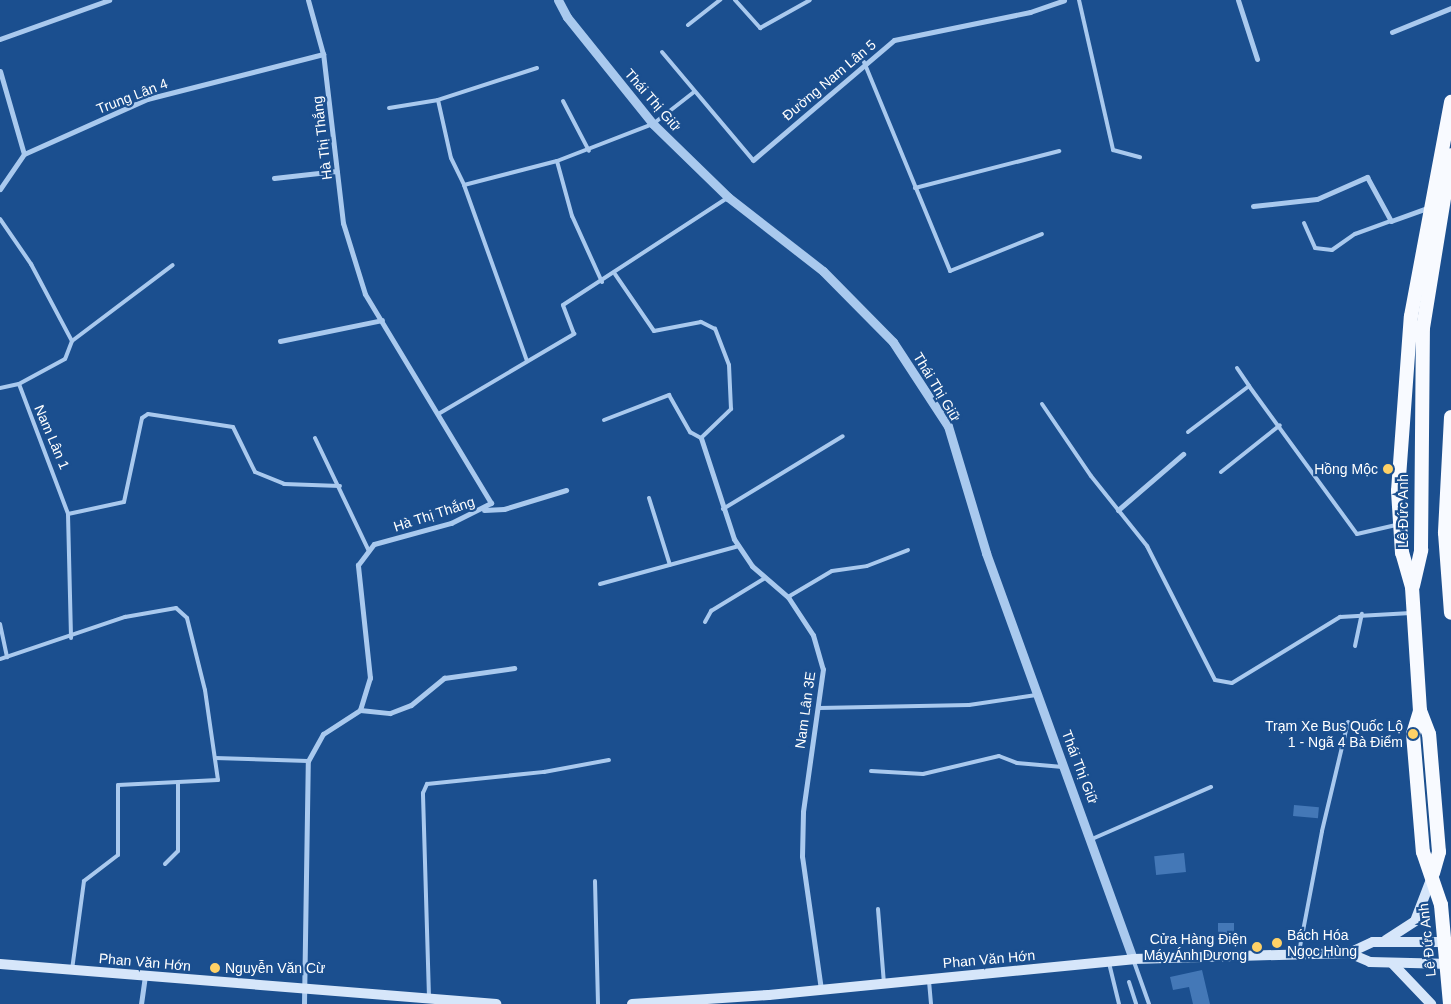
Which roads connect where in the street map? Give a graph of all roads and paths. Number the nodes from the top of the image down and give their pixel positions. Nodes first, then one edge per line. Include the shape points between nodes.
1 (109, 0) edge
2 (308, 0) edge
3 (558, 0) edge
4 (720, 0) edge
5 (735, 0) edge
6 (810, 0) edge
7 (1064, 0) edge
8 (1079, 0) edge
9 (1238, 0) edge
10 (1451, 8) edge
11 (688, 25) dead end
12 (1392, 32) dead end
13 (0, 39) edge
14 (662, 52) dead end
15 (323, 54) junction
16 (1257, 60) dead end
17 (864, 62) junction
18 (537, 68) dead end
19 (0, 72) edge
20 (694, 92) junction
21 (438, 100) junction
22 (563, 101) dead end
23 (1451, 102) edge
24 (389, 108) dead end
25 (653, 124) junction
26 (589, 151) junction
27 (1058, 151) dead end
28 (24, 154) junction
29 (1451, 155) edge
30 (1140, 157) dead end
31 (753, 160) joint
32 (557, 161) junction
33 (337, 171) junction
34 (274, 178) dead end
35 (464, 185) junction
36 (0, 188) edge
37 (915, 188) junction
38 (728, 197) junction
39 (1253, 206) dead end
40 (1431, 207) junction
41 (0, 219) edge
42 (1390, 221) junction
43 (1304, 223) dead end
44 (1042, 234) dead end
45 (173, 265) dead end
46 (615, 274) junction
47 (602, 282) junction
48 (382, 320) junction
49 (280, 340) dead end
50 (72, 341) junction
51 (527, 361) junction
52 (1237, 368) dead end
53 (19, 384) junction
54 (1249, 386) junction
55 (0, 388) edge
56 (1042, 404) dead end
57 (440, 413) junction
58 (1451, 417) edge
59 (604, 420) dead end
60 (1280, 425) junction
61 (1188, 432) dead end
62 (843, 436) dead end
63 (315, 438) dead end
64 (701, 438) junction
65 (1183, 454) dead end
66 (1221, 472) dead end
67 (340, 486) junction
68 (566, 490) dead end
69 (649, 498) dead end
70 (723, 509) junction
71 (484, 510) junction
72 (1118, 510) junction
73 (68, 514) junction
74 (1398, 525) junction
75 (739, 546) junction
76 (908, 550) dead end
77 (368, 551) junction
78 (670, 565) junction
79 (766, 578) junction
80 (600, 584) dead end
81 (1412, 587) junction
82 (788, 597) junction
83 (1451, 612) edge
84 (1414, 613) junction
85 (1362, 614) junction
86 (705, 622) dead end
87 (0, 624) edge
88 (71, 638) junction
89 (1355, 646) dead end
90 (7, 657) junction
91 (0, 659) edge
92 (514, 668) dead end
93 (1037, 694) junction
94 (819, 708) junction
95 (360, 710) junction
96 (1348, 722) dead end
97 (215, 758) junction
98 (609, 760) dead end
99 (308, 761) junction
100 (1065, 767) junction
101 (870, 771) dead end
102 (178, 783) junction
103 (1211, 787) dead end
104 (1092, 840) junction
105 (165, 864) dead end
106 (1433, 873) junction
107 (595, 881) dead end
108 (878, 909) dead end
109 (1383, 942) junction
110 (1447, 942) edge
111 (1349, 953) junction
112 (1299, 955) junction
113 (1132, 959) junction
114 (1110, 963) junction
115 (1392, 963) junction
116 (0, 964) edge
117 (1448, 964) edge
118 (72, 970) junction
119 (145, 975) junction
120 (928, 978) junction
121 (1129, 982) dead end
122 (884, 983) junction
123 (305, 990) junction
124 (822, 990) junction
125 (429, 1001) junction
126 (717, 1001) edge
127 (141, 1004) edge
128 (304, 1004) edge
129 (496, 1004) edge
130 (598, 1004) edge
131 (632, 1004) edge
132 (931, 1004) edge
133 (1119, 1004) edge
134 (1136, 1004) edge
135 (1150, 1004) edge
136 (1430, 1004) edge
137 (1450, 1004) edge

1 - 13 street
2 - 15 street, Hà Thị Thắng
3 - 25 street, Thái Thị Giữ
4 - 11 lane
5 - 6 lane via 760,28
7 - 17 street, Đường Nam Lân 5 via 1030,12 894,40
8 - 30 lane via 1114,150
9 - 16 street
10 - 12 street
14 - 20 lane, Đường Nam Lân 5
15 - 28 street, Trung Lân 4 via 147,99
15 - 33 street, Hà Thị Thắng
17 - 31 street, Đường Nam Lân 5
17 - 37 lane
18 - 21 lane
19 - 28 street
20 - 25 lane
20 - 31 lane, Đường Nam Lân 5
21 - 24 lane
21 - 35 lane via 451,158
22 - 26 lane
23 - 40 highway, Lê Đức Anh
25 - 26 lane
25 - 38 street, Thái Thị Giữ
26 - 32 lane
27 - 37 lane
28 - 36 street
29 - 81 highway, Lê Đức Anh via 1424,328 1421,550
32 - 35 lane
32 - 47 lane via 572,216
33 - 34 street
33 - 48 street, Hà Thị Thắng via 343,224 365,294
35 - 51 lane
37 - 44 lane via 950,271
38 - 46 lane
38 - 93 street, Thái Thị Giữ via 823,271 893,342 948,426 971,508
39 - 42 street via 1317,199 1367,178
40 - 42 street
40 - 74 highway, Lê Đức Anh via 1411,316
41 - 50 lane via 31,264
42 - 43 lane via 1355,234 1332,250 1315,248
45 - 50 lane
46 - 47 lane
46 - 64 lane via 654,331 700,322 715,329 729,365 731,409
47 - 51 lane via 563,306 574,334
48 - 49 street
48 - 57 street, Hà Thị Thắng
50 - 53 lane via 65,359
51 - 57 lane
52 - 54 lane
53 - 55 lane
53 - 73 lane, Nam Lân 1
54 - 60 lane
54 - 61 lane
56 - 72 lane
57 - 71 street, Hà Thị Thắng via 491,503
58 - 83 highway via 1445,533
59 - 64 lane, Nam Lân 3E via 669,394 690,432
60 - 66 lane
60 - 74 lane via 1357,534
62 - 70 lane
63 - 67 lane
64 - 70 street, Nam Lân 3E
65 - 72 street
67 - 73 lane via 284,484 255,472 233,427 148,414 142,418 124,502
67 - 77 lane
68 - 71 street via 504,509
69 - 78 lane
70 - 75 street, Nam Lân 3E
71 - 77 street, Hà Thị Thắng via 374,544
72 - 85 lane via 1147,546 1215,680 1232,683 1340,617
73 - 88 lane, Nam Lân 1
74 - 81 highway, Lê Đức Anh
75 - 78 lane
75 - 79 street, Nam Lân 3E
76 - 82 lane via 867,566 832,571
77 - 95 street via 358,566 370,678
78 - 80 lane
79 - 82 street, Nam Lân 3E
79 - 86 lane via 711,611
81 - 84 highway, Lê Đức Anh
82 - 94 street, Nam Lân 3E via 813,635 823,669
84 - 85 lane
84 - 106 highway, Lê Đức Anh via 1420,711 1413,734 1423,852
85 - 89 lane
87 - 90 lane
88 - 90 lane
88 - 97 lane via 125,617 176,608 187,618 193,640
90 - 91 lane
92 - 95 street via 444,678 411,705 390,713
93 - 94 lane via 969,705
93 - 100 street, Thái Thị Giữ
94 - 124 street, Nam Lân 3E via 803,812 802,856
95 - 99 street via 323,734
96 - 112 lane via 1322,831
97 - 99 lane
97 - 102 lane via 218,780
98 - 125 lane via 544,772 427,784 423,793
99 - 123 street
100 - 101 lane via 1017,763 999,756 923,774
100 - 104 street, Thái Thị Giữ
102 - 105 lane via 178,852
102 - 118 lane via 118,785 118,855 84,881
103 - 104 lane
104 - 113 street, Thái Thị Giữ
106 - 109 main road via 1415,921
106 - 110 highway, Lê Đức Anh
107 - 130 lane
108 - 122 lane
109 - 110 main road, Phan Văn Hớn
109 - 111 main road, Phan Văn Hớn
110 - 117 highway, Lê Đức Anh
111 - 112 main road, Phan Văn Hớn
111 - 115 main road, Phan Văn Hớn via 1370,962
112 - 113 main road, Phan Văn Hớn
113 - 114 main road, Phan Văn Hớn
113 - 135 lane
114 - 120 main road, Phan Văn Hớn
114 - 133 lane
115 - 117 main road, Phan Văn Hớn
115 - 136 main road
116 - 118 main road, Phan Văn Hớn
117 - 137 highway, Lê Đức Anh
118 - 119 main road, Phan Văn Hớn
119 - 123 main road, Phan Văn Hớn
119 - 127 street
120 - 122 main road, Phan Văn Hớn
120 - 132 lane
121 - 134 lane
122 - 124 main road, Phan Văn Hớn
123 - 125 main road, Phan Văn Hớn
123 - 128 street
124 - 126 main road, Phan Văn Hớn
125 - 129 main road, Phan Văn Hớn
126 - 131 main road, Phan Văn Hớn

